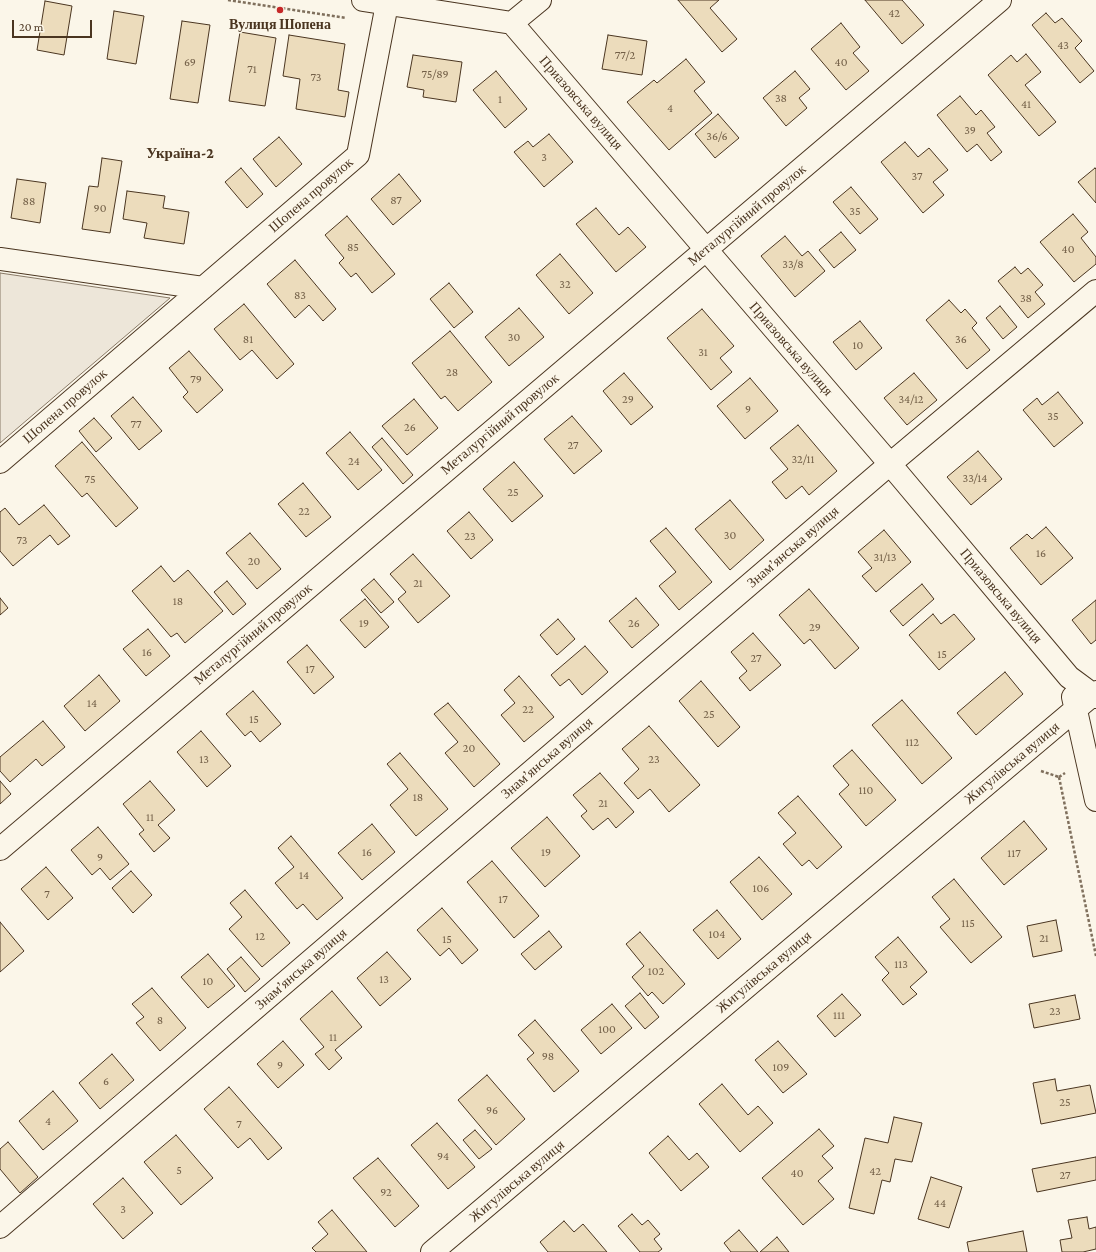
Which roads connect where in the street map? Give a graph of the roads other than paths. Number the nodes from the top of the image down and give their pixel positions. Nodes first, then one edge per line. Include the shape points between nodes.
1 (362, 0) edge
2 (540, 0) edge
3 (1000, 0) edge
4 (387, 4) junction
5 (512, 23) junction
6 (706, 250) junction
7 (0, 259) edge
8 (203, 288) junction
9 (1096, 291) edge
10 (0, 462) edge
11 (890, 464) junction
12 (1069, 677) junction
13 (1095, 694) edge
14 (1076, 709) junction
15 (1092, 755) edge
16 (1096, 800) edge
17 (0, 849) edge
18 (0, 1227) edge
19 (432, 1252) edge

1 - 4 street
2 - 5 street
3 - 6 street, Металургійний провулок
4 - 5 street
4 - 8 street, Шопена провулок via 358,155
5 - 6 street, Приазовська вулиця
6 - 11 street, Приазовська вулиця
6 - 17 street, Металургійний провулок
7 - 8 street
8 - 10 street, Шопена провулок
9 - 11 street, Знам’янська вулиця
11 - 12 street, Приазовська вулиця
11 - 18 street, Знам’янська вулиця
12 - 13 street, Приазовська вулиця
12 - 14 street
13 - 14 street, Жигулівська вулиця
14 - 15 street
14 - 19 street, Жигулівська вулиця
15 - 16 street

